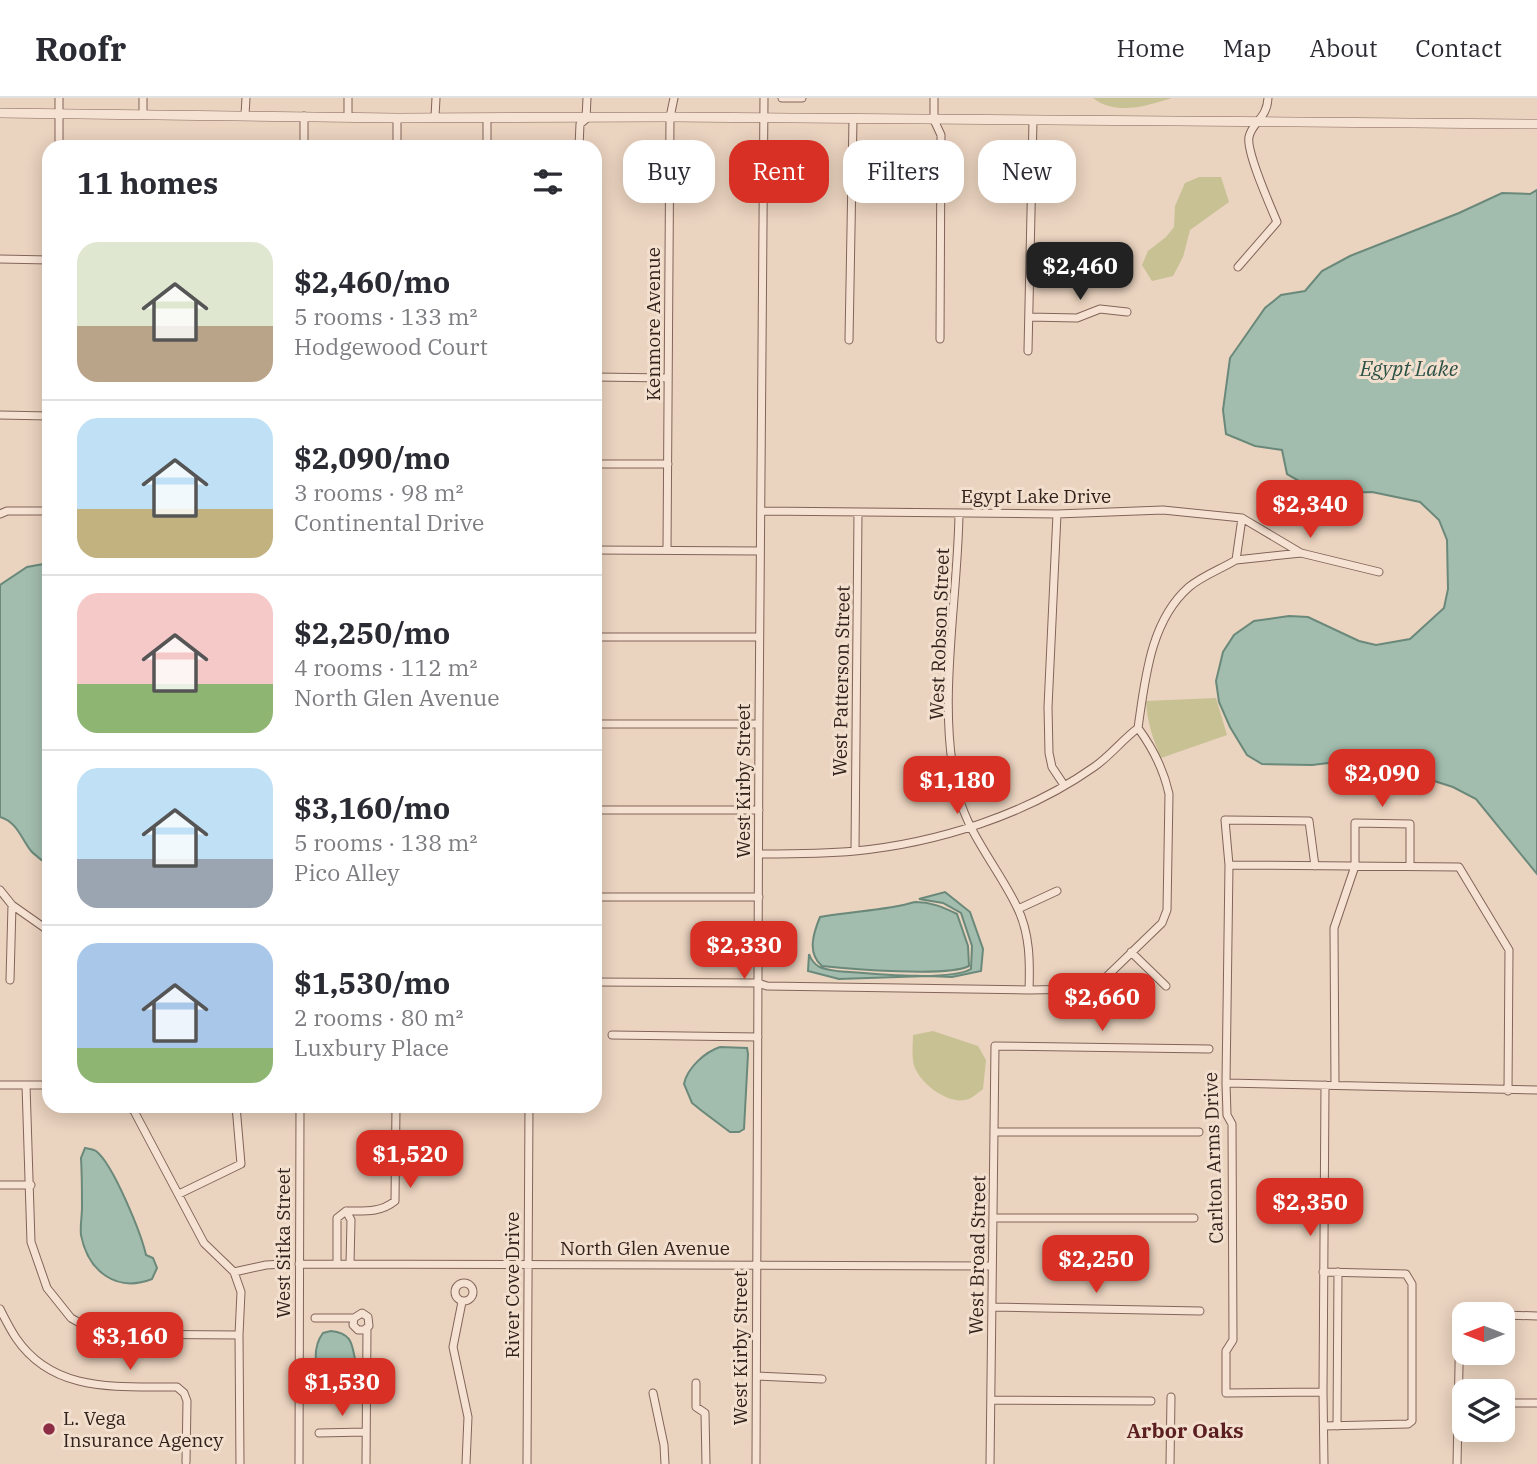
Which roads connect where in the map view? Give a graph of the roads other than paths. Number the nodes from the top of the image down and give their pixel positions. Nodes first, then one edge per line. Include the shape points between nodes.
1 (59, 98) edge
2 (143, 98) edge
3 (246, 98) edge
4 (348, 98) edge
5 (436, 98) edge
6 (587, 98) edge
7 (674, 98) edge
8 (764, 98) edge
9 (782, 98) edge
10 (802, 98) edge
11 (934, 98) edge
12 (1268, 98) edge
13 (0, 113) edge
14 (59, 114) junction
15 (143, 115) junction
16 (245, 115) junction
17 (304, 116) junction
18 (348, 116) junction
19 (435, 117) junction
20 (670, 117) junction
21 (397, 118) junction
22 (487, 118) junction
23 (764, 118) junction
24 (853, 118) junction
25 (586, 119) junction
26 (934, 120) junction
27 (1033, 120) junction
28 (1257, 123) junction
29 (1537, 124) edge
30 (59, 140) edge
31 (304, 140) edge
32 (397, 140) edge
33 (487, 140) edge
34 (579, 140) edge
35 (0, 259) edge
36 (42, 260) edge
37 (1238, 267) dead end
38 (1128, 312) dead end
39 (1029, 317) junction
40 (940, 338) dead end
41 (849, 340) dead end
42 (1028, 351) dead end
43 (602, 377) edge
44 (668, 378) junction
45 (0, 415) edge
46 (42, 416) edge
47 (602, 464) edge
48 (668, 464) junction
49 (42, 511) edge
50 (761, 511) junction
51 (858, 512) junction
52 (959, 513) junction
53 (0, 514) edge
54 (1057, 514) junction
55 (1242, 518) junction
56 (602, 550) edge
57 (667, 550) junction
58 (760, 551) junction
59 (1301, 553) junction
60 (1236, 560) junction
61 (1379, 572) dead end
62 (602, 637) edge
63 (759, 637) junction
64 (602, 724) edge
65 (759, 724) junction
66 (1138, 728) junction
67 (1064, 785) junction
68 (602, 810) edge
69 (759, 810) junction
70 (971, 827) junction
71 (855, 851) junction
72 (758, 854) junction
73 (1229, 864) junction
74 (1315, 866) junction
75 (1355, 866) junction
76 (1410, 866) junction
77 (0, 890) edge
78 (1058, 891) dead end
79 (602, 897) edge
80 (758, 897) junction
81 (12, 905) junction
82 (1018, 909) junction
83 (42, 926) edge
84 (1131, 952) junction
85 (10, 980) dead end
86 (602, 982) edge
87 (758, 983) junction
88 (1166, 986) dead end
89 (1029, 990) junction
90 (612, 1035) dead end
91 (758, 1037) junction
92 (1209, 1049) dead end
93 (1226, 1083) junction
94 (0, 1085) edge
95 (26, 1085) junction
96 (42, 1085) edge
97 (1325, 1085) junction
98 (1335, 1086) junction
99 (1537, 1090) edge
100 (1508, 1091) junction
101 (135, 1113) edge
102 (237, 1113) edge
103 (300, 1113) edge
104 (396, 1113) edge
105 (530, 1113) edge
106 (994, 1132) junction
107 (1199, 1132) dead end
108 (0, 1185) edge
109 (31, 1185) junction
110 (179, 1194) junction
111 (346, 1211) junction
112 (993, 1217) junction
113 (1194, 1218) dead end
114 (337, 1263) junction
115 (284, 1264) dead end
116 (299, 1264) junction
117 (350, 1264) junction
118 (528, 1264) junction
119 (756, 1265) junction
120 (992, 1266) junction
121 (234, 1272) junction
122 (1324, 1272) junction
123 (1338, 1272) junction
124 (462, 1302) dead end
125 (992, 1307) junction
126 (0, 1309) edge
127 (1200, 1311) dead end
128 (1516, 1315) edge
129 (1537, 1316) edge
130 (315, 1318) dead end
131 (354, 1318) junction
132 (366, 1329) junction
133 (239, 1335) junction
134 (757, 1376) junction
135 (822, 1379) dead end
136 (696, 1383) dead end
137 (1324, 1392) junction
138 (653, 1393) dead end
139 (1171, 1397) dead end
140 (991, 1400) junction
141 (1151, 1401) dead end
142 (1515, 1403) edge
143 (1537, 1403) edge
144 (1324, 1426) junction
145 (1336, 1426) junction
146 (365, 1432) junction
147 (319, 1433) dead end
148 (1459, 1442) edge
149 (186, 1462) edge
150 (240, 1464) edge
151 (299, 1464) edge
152 (366, 1464) edge
153 (467, 1464) edge
154 (527, 1464) edge
155 (665, 1464) edge
156 (706, 1464) edge
157 (756, 1464) edge
158 (990, 1464) edge
159 (1170, 1464) edge
160 (1324, 1464) edge
161 (1457, 1464) edge

1 - 14 street
2 - 15 street
3 - 16 street
4 - 18 street
5 - 19 street
6 - 25 street
7 - 20 street, Kenmore Avenue
8 - 23 street, West Kirby Street
9 - 10 street
11 - 26 street
12 - 28 street via 1267,110
13 - 14 street
14 - 15 street
14 - 30 street
15 - 16 street
16 - 17 street
17 - 18 street
17 - 31 street
18 - 21 street
19 - 21 street
19 - 22 street
20 - 23 street
20 - 25 street
20 - 44 street, Kenmore Avenue
21 - 32 street
22 - 25 street
22 - 33 street
23 - 24 street
23 - 50 street, West Kirby Street
24 - 26 street
24 - 41 street
25 - 34 street via 580,124
26 - 27 street
26 - 40 street via 941,135
27 - 28 street
27 - 39 street
28 - 29 street
28 - 37 street via 1249,134 1249,148 1277,222
35 - 36 street
38 - 39 street via 1100,309 1077,318
39 - 42 street
43 - 44 street
44 - 48 street, Kenmore Avenue
45 - 46 street
47 - 48 street
48 - 57 street, Kenmore Avenue
49 - 53 street
50 - 51 street, Egypt Lake Drive
50 - 58 street, West Kirby Street
51 - 52 street, Egypt Lake Drive
51 - 71 street, West Patterson Street
52 - 54 street, Egypt Lake Drive
52 - 70 street, West Robson Street via 950,726 954,772
54 - 55 street, Egypt Lake Drive via 1163,510
54 - 67 street via 1049,753
55 - 59 street, Egypt Lake Drive
55 - 60 street
56 - 57 street
57 - 58 street
58 - 63 street, West Kirby Street
59 - 60 street, Egypt Lake Drive
59 - 61 street, Egypt Lake Drive
60 - 66 street via 1190,586 1165,617 1147,667
62 - 63 street
63 - 65 street, West Kirby Street
64 - 65 street
65 - 69 street, West Kirby Street
66 - 67 street via 1094,767
66 - 84 street via 1169,794 1168,894 1162,923
67 - 70 street
68 - 69 street
69 - 72 street, West Kirby Street
70 - 71 street
70 - 82 street, West Robson Street
71 - 72 street
72 - 80 street, West Kirby Street
73 - 74 street
73 - 74 street, Carlton Arms Drive via 1225,820 1309,821
73 - 93 street, Carlton Arms Drive
74 - 75 street
75 - 76 street
75 - 76 street via 1355,823 1410,824
75 - 98 street via 1334,928
76 - 100 street via 1459,867 1509,950
77 - 81 street
78 - 82 street
79 - 80 street
80 - 87 street, West Kirby Street
81 - 83 street
81 - 85 street
82 - 89 street, West Robson Street via 1030,950
84 - 88 street
84 - 89 street via 1102,981 1085,989
86 - 87 street
87 - 89 street
87 - 91 street, West Kirby Street
90 - 91 street
91 - 119 street, West Kirby Street
92 - 106 street, West Broad Street via 995,1046
93 - 97 street
93 - 137 street, Carlton Arms Drive via 1227,1115 1232,1124 1233,1340 1226,1351 1226,1393
94 - 95 street
95 - 96 street
95 - 109 street
97 - 98 street
97 - 122 street
98 - 100 street
99 - 100 street
101 - 110 street
102 - 110 street via 241,1164
103 - 116 street, West Sitka Street
104 - 111 street via 395,1201 386,1208
105 - 118 street, River Cove Drive
106 - 107 street
106 - 112 street, West Broad Street
108 - 109 street
109 - 133 street via 31,1242 47,1288 71,1318 99,1335
110 - 121 street via 204,1243
111 - 114 street via 337,1218
111 - 117 street via 351,1220
112 - 113 street
112 - 120 street, West Broad Street
114 - 116 street, North Glen Avenue
114 - 117 street, North Glen Avenue
115 - 121 street
116 - 151 street, West Sitka Street
117 - 118 street, North Glen Avenue
118 - 119 street, North Glen Avenue
118 - 154 street, River Cove Drive
119 - 120 street, North Glen Avenue
119 - 134 street, West Kirby Street
120 - 125 street, West Broad Street
121 - 133 street via 241,1292
122 - 123 street
122 - 137 street
123 - 145 street
123 - 145 street via 1406,1273 1410,1277 1412,1421
124 - 153 street via 453,1347 468,1417
125 - 127 street
125 - 140 street, West Broad Street
126 - 149 street via 34,1358 67,1379 90,1385 177,1387 187,1401
128 - 129 street
130 - 131 street
131 - 132 street via 355,1328
131 - 132 street via 365,1314 369,1320
132 - 146 street
133 - 150 street
134 - 135 street
134 - 157 street, West Kirby Street
136 - 156 street via 696,1407 705,1413
137 - 144 street
138 - 155 street
139 - 159 street
140 - 141 street
140 - 158 street, West Broad Street
142 - 143 street
144 - 145 street
144 - 160 street
146 - 147 street
146 - 152 street
148 - 161 street

